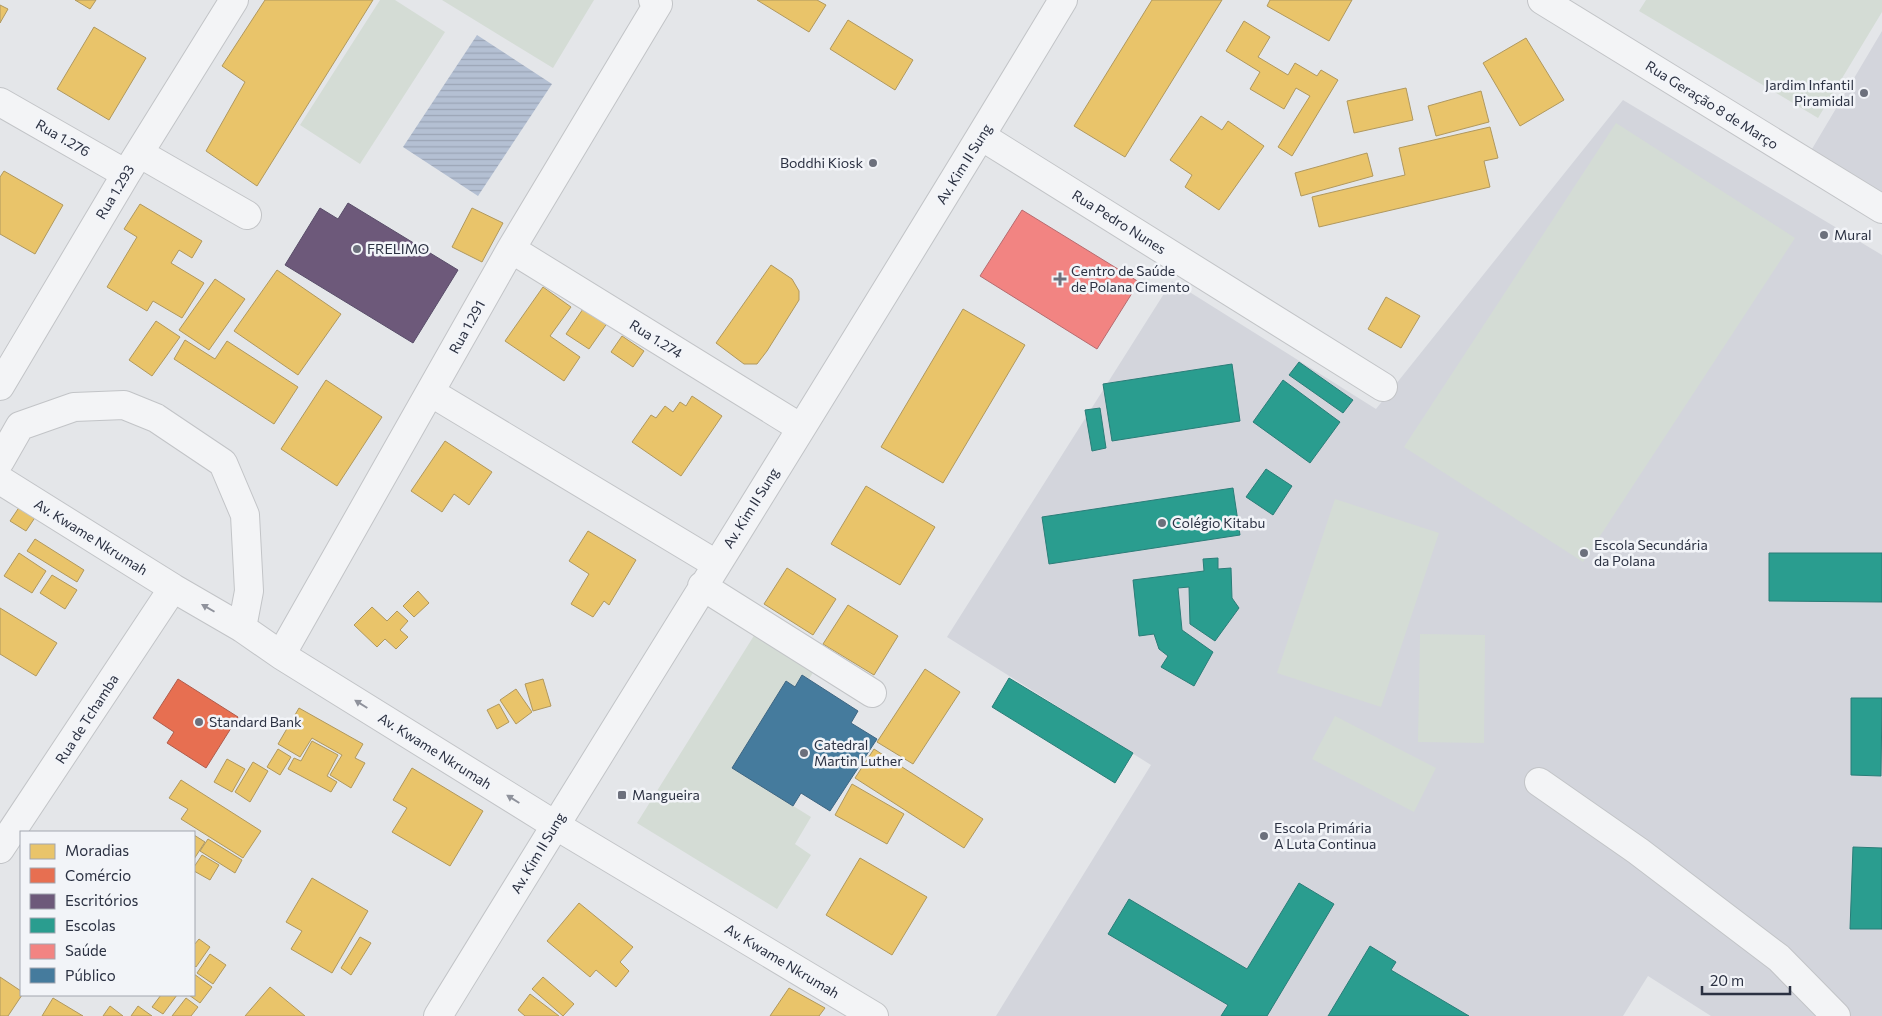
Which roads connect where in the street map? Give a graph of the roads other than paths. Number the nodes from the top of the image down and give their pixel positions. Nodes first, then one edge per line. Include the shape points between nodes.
1 (234, 0) edge
2 (1063, 0) edge
3 (1542, 0) edge
4 (656, 2) edge
5 (0, 102) edge
6 (981, 136) junction
7 (132, 163) junction
8 (1882, 209) edge
9 (247, 215) dead end
10 (511, 249) junction
11 (0, 386) edge
12 (1383, 387) dead end
13 (430, 392) junction
14 (801, 428) junction
15 (0, 461) edge
16 (0, 480) edge
17 (709, 575) junction
18 (173, 588) junction
19 (242, 628) junction
20 (282, 655) junction
21 (872, 694) dead end
22 (1539, 782) dead end
23 (555, 825) junction
24 (0, 849) edge
25 (438, 1016) edge
26 (874, 1016) edge
27 (1836, 1016) edge

1 - 7 street, Rua 1.293
2 - 6 street, Av. Kim II Sung
3 - 8 street, Rua Geração 8 de Março
4 - 10 street, Rua 1.291
5 - 7 street, Rua 1.276
6 - 12 street, Rua Pedro Nunes
6 - 14 street, Av. Kim II Sung
7 - 9 street, Rua 1.276
7 - 11 street, Rua 1.293
10 - 13 street, Rua 1.291
10 - 14 street, Rua 1.274
13 - 17 street
13 - 20 street, Rua 1.291
14 - 17 street, Av. Kim II Sung
15 - 19 street via 20,426 74,406 124,405 156,418 223,463 245,515 249,591
16 - 18 street, Av. Kwame Nkrumah
17 - 21 street
17 - 23 street, Av. Kim II Sung
19 -> 18 street, Av. Kwame Nkrumah
18 - 24 street, Rua de Tchamba
19 - 20 street, Av. Kwame Nkrumah
23 -> 20 street, Av. Kwame Nkrumah
22 - 27 street via 1638,851 1779,958
23 - 25 street, Av. Kim II Sung
23 - 26 street, Av. Kwame Nkrumah

